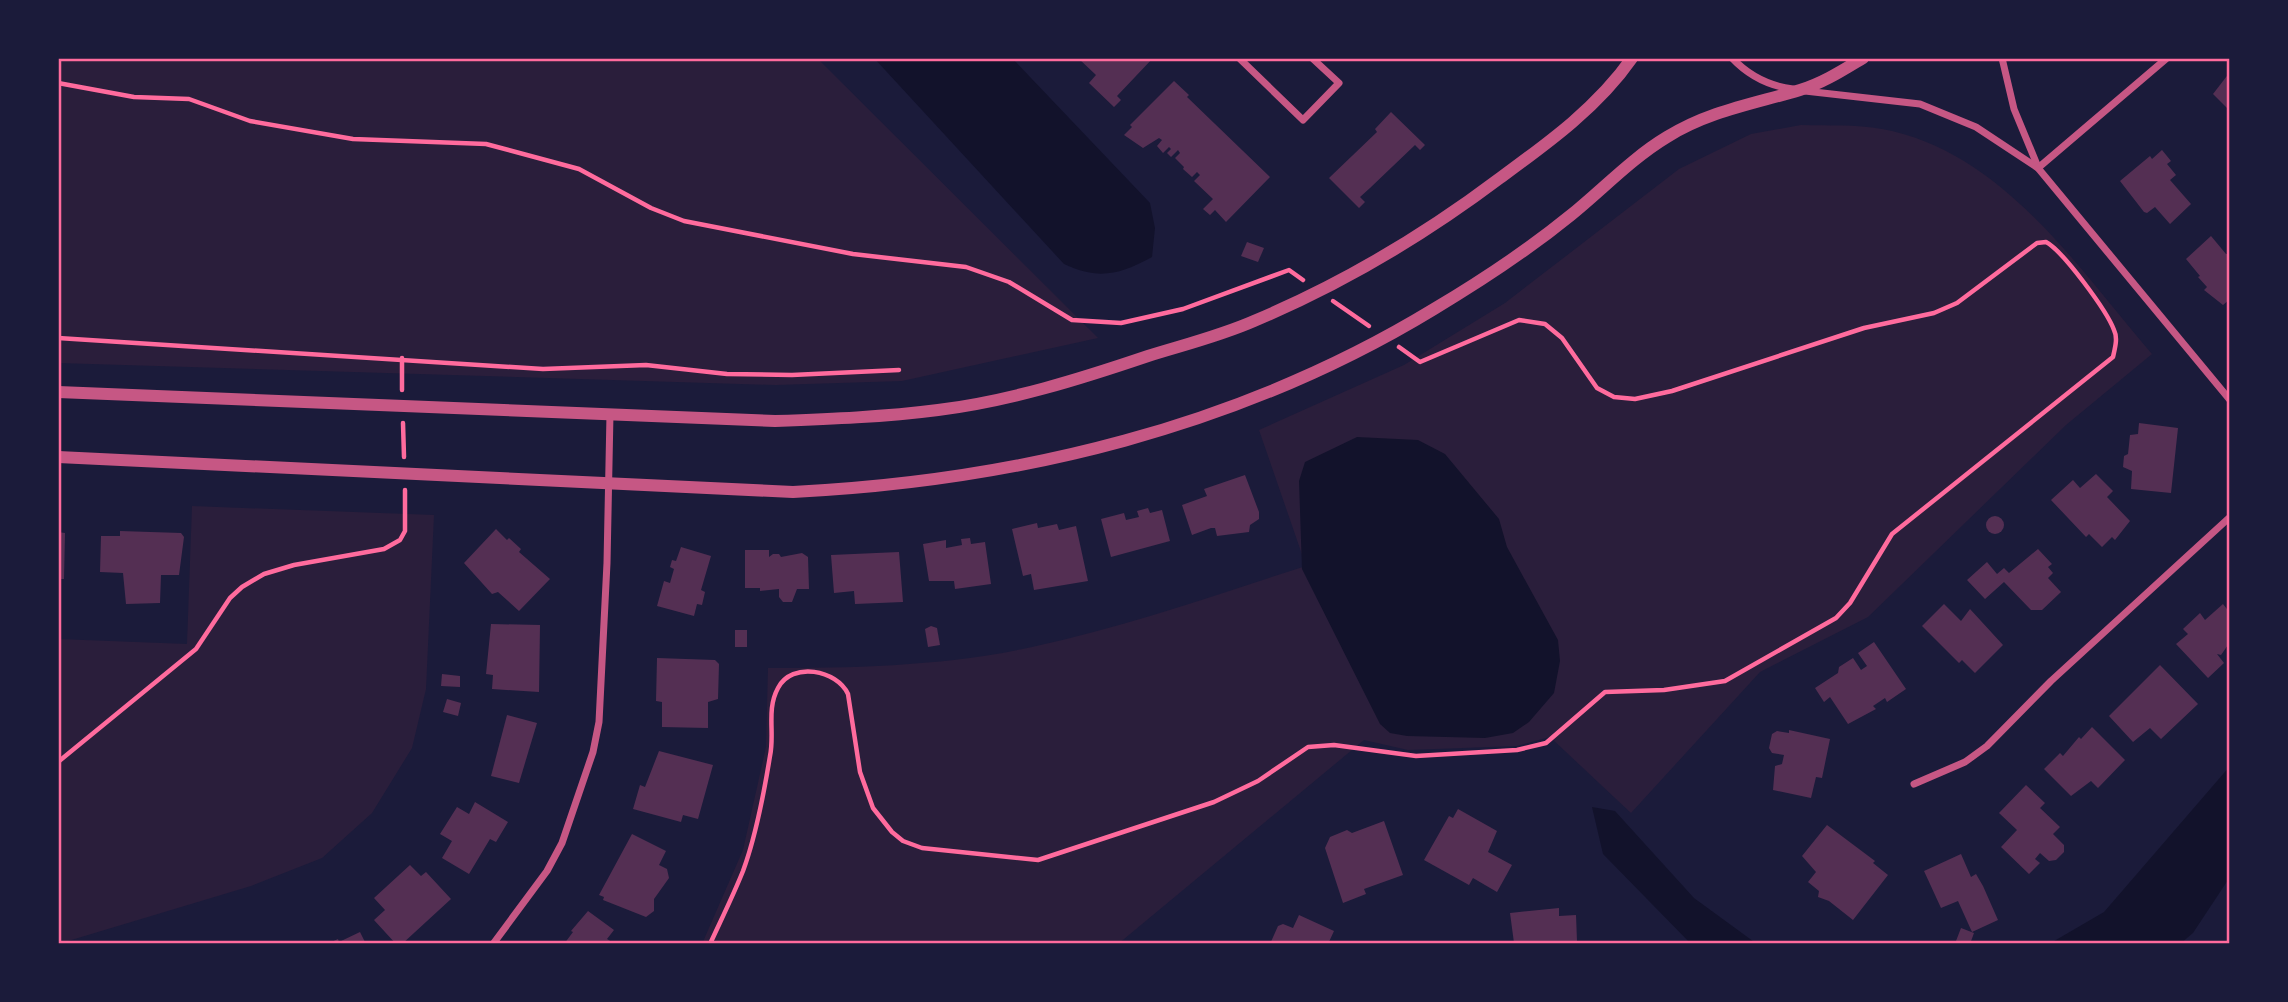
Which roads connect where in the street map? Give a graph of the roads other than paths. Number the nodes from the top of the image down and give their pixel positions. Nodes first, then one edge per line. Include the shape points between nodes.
1 (1239, 58) edge
2 (1312, 58) edge
3 (1632, 58) edge
4 (1732, 58) edge
5 (1863, 58) edge
6 (2002, 58) edge
7 (2167, 58) edge
8 (1801, 90) junction
9 (2038, 168) junction
10 (58, 392) edge
11 (2230, 400) edge
12 (610, 414) junction
13 (58, 457) edge
14 (608, 485) junction
15 (2230, 517) edge
16 (1914, 784) dead end
17 (493, 944) edge

1 - 2 street via 1303,120 1339,83
3 - 12 street via 1613,85 1514,168 1404,246 1251,322 1108,370 940,410 775,421
4 - 8 street via 1773,86
5 - 8 street
6 - 9 street via 2014,109
7 - 9 street
8 - 9 street via 1920,104 1976,127
8 - 14 street via 1717,112 1664,139 1501,266 1384,336 1286,385 1132,440 1047,461 882,488 793,492
9 - 11 street
10 - 12 street
12 - 14 street
13 - 14 street
14 - 17 street via 599,722 593,752 562,843
15 - 16 street via 1987,746 1965,762

